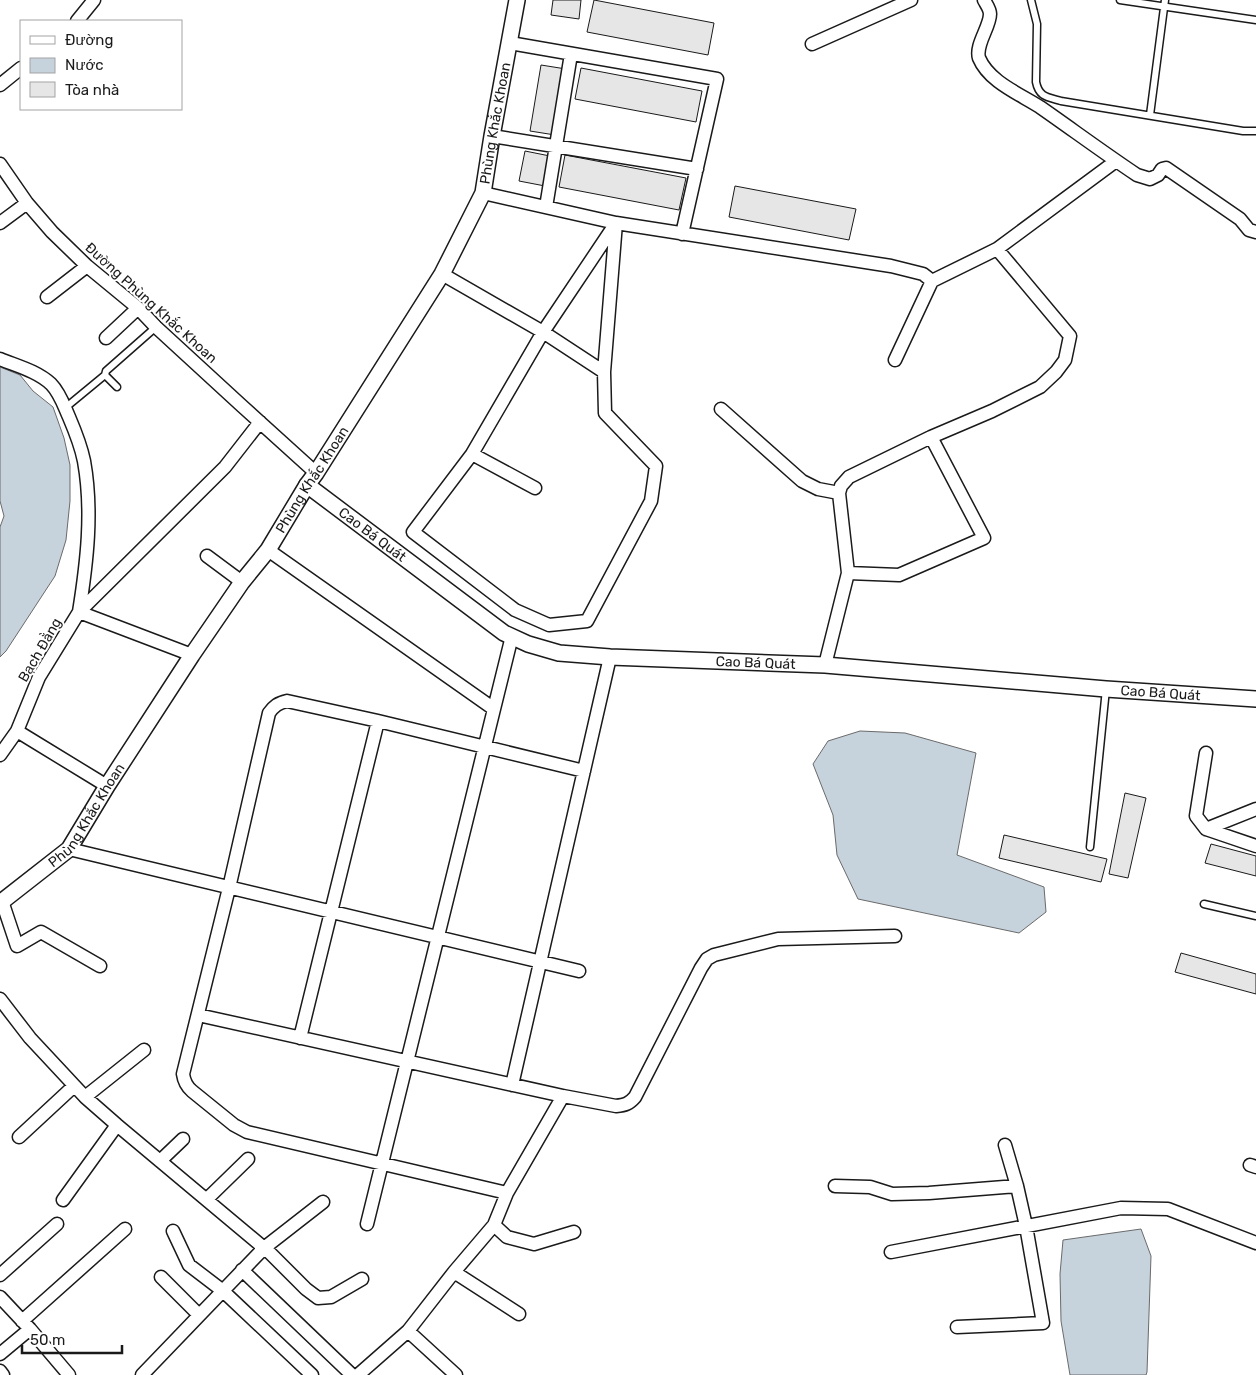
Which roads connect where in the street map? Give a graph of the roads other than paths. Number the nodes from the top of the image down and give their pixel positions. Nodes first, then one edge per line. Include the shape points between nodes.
1 (94, 0) edge
2 (517, 0) edge
3 (910, 0) edge
4 (984, 0) edge
5 (1031, 0) edge
6 (1120, 0) edge
7 (1164, 3) edge
8 (78, 20) edge
9 (1256, 20) edge
10 (510, 43) junction
11 (812, 44) dead end
12 (571, 54) junction
13 (20, 69) edge
14 (0, 85) edge
15 (1150, 115) junction
16 (1256, 131) edge
17 (492, 136) junction
18 (556, 146) junction
19 (1116, 161) junction
20 (0, 164) edge
21 (696, 169) junction
22 (483, 193) junction
23 (27, 203) junction
24 (546, 208) junction
25 (0, 223) edge
26 (616, 223) junction
27 (1256, 232) edge
28 (682, 234) junction
29 (997, 249) junction
30 (87, 266) junction
31 (442, 274) junction
32 (932, 281) junction
33 (46, 298) dead end
34 (138, 308) junction
35 (156, 327) junction
36 (542, 332) junction
37 (106, 338) dead end
38 (0, 359) edge
39 (895, 360) dead end
40 (604, 372) junction
41 (105, 375) junction
42 (117, 387) dead end
43 (65, 408) junction
44 (721, 409) dead end
45 (260, 422) junction
46 (931, 437) junction
47 (472, 454) junction
48 (312, 479) junction
49 (535, 488) dead end
50 (838, 493) junction
51 (268, 550) junction
52 (206, 556) dead end
53 (848, 573) junction
54 (242, 582) junction
55 (79, 612) junction
56 (512, 636) junction
57 (192, 655) junction
58 (610, 658) junction
59 (825, 665) junction
60 (1106, 689) junction
61 (1256, 699) edge
62 (494, 709) junction
63 (378, 721) junction
64 (17, 731) junction
65 (484, 747) junction
66 (1206, 753) dead end
67 (0, 755) edge
68 (584, 771) junction
69 (107, 786) junction
70 (1256, 809) edge
71 (1206, 829) junction
72 (1090, 846) dead end
73 (1256, 846) edge
74 (69, 849) junction
75 (228, 888) junction
76 (1, 902) edge
77 (1204, 904) dead end
78 (331, 912) junction
79 (1256, 916) edge
80 (895, 936) dead end
81 (438, 937) junction
82 (540, 962) junction
83 (100, 966) dead end
84 (579, 971) dead end
85 (0, 998) edge
86 (198, 1015) junction
87 (300, 1038) junction
88 (144, 1050) dead end
89 (407, 1062) junction
90 (512, 1085) junction
91 (74, 1086) junction
92 (563, 1096) junction
93 (86, 1097) junction
94 (117, 1125) junction
95 (19, 1137) dead end
96 (183, 1139) dead end
97 (1004, 1145) dead end
98 (248, 1159) dead end
99 (160, 1161) junction
100 (382, 1163) junction
101 (835, 1186) dead end
102 (1017, 1186) junction
103 (507, 1193) junction
104 (207, 1199) junction
105 (63, 1200) dead end
106 (323, 1202) dead end
107 (57, 1224) dead end
108 (367, 1224) dead end
109 (494, 1225) junction
110 (1026, 1226) junction
111 (125, 1229) dead end
112 (173, 1231) dead end
113 (574, 1232) dead end
114 (1256, 1243) edge
115 (264, 1248) junction
116 (891, 1252) dead end
117 (242, 1270) junction
118 (454, 1272) junction
119 (0, 1275) edge
120 (160, 1278) dead end
121 (362, 1279) dead end
122 (223, 1291) junction
123 (0, 1297) edge
124 (519, 1314) dead end
125 (199, 1315) junction
126 (26, 1325) junction
127 (957, 1327) dead end
128 (408, 1331) junction
129 (0, 1354) edge
130 (0, 1371) edge
131 (3, 1375) edge
132 (69, 1375) edge
133 (142, 1375) edge
134 (312, 1375) edge
135 (352, 1375) edge
136 (358, 1375) edge
137 (456, 1375) edge

1 - 8 street
2 - 10 street, Phùng Khắc Khoan
3 - 11 street
4 - 19 street via 990,12 978,55 982,64 1001,83
5 - 15 lane via 1037,24 1036,82 1043,96
6 - 7 lane
7 - 9 lane
7 - 15 lane
10 - 12 street
10 - 17 street, Phùng Khắc Khoan
12 - 18 street
12 - 21 street via 717,79
13 - 14 street
15 - 16 lane
17 - 18 street
17 - 22 street, Phùng Khắc Khoan
18 - 21 street
18 - 24 street
19 - 27 street via 1137,175 1150,179 1166,168
19 - 29 street
20 - 23 street, Đường Phùng Khắc Khoan
21 - 28 street
22 - 24 street
22 - 31 street, Phùng Khắc Khoan
23 - 25 street
23 - 30 street, Đường Phùng Khắc Khoan
24 - 26 street
26 - 28 street
26 - 36 street
26 - 40 street
28 - 32 street via 891,266 923,274
29 - 32 street
29 - 46 street via 1070,336 1065,360 1040,388
30 - 33 street
30 - 34 street, Đường Phùng Khắc Khoan
31 - 36 street
31 - 48 street, Phùng Khắc Khoan
32 - 39 street
34 - 35 street, Đường Phùng Khắc Khoan
34 - 37 street
35 - 41 lane
35 - 45 street, Đường Phùng Khắc Khoan
36 - 40 street
36 - 47 street
38 - 43 street via 51,384
40 - 47 street via 605,413 656,466 651,501 587,621 549,625 514,610 413,532
41 - 42 lane
41 - 43 lane
43 - 55 street via 84,460 88,496 88,547
44 - 50 street via 802,482
45 - 48 street, Đường Phùng Khắc Khoan
45 - 55 street via 225,467
46 - 50 street via 849,477
46 - 53 street via 984,538 899,575
47 - 49 street
48 - 51 street, Phùng Khắc Khoan
48 - 56 street, Cao Bá Quát via 504,633
50 - 53 street
51 - 54 street, Phùng Khắc Khoan
51 - 62 street
52 - 54 street
53 - 59 street
54 - 57 street, Phùng Khắc Khoan
55 - 57 street
55 - 64 street, Bạch Đằng via 39,677
56 - 58 street, Cao Bá Quát via 559,654
56 - 62 street
57 - 69 street, Phùng Khắc Khoan
58 - 59 street, Cao Bá Quát
58 - 68 street
59 - 60 street, Cao Bá Quát
60 - 61 street, Cao Bá Quát
60 - 72 lane
62 - 65 street
63 - 65 street
63 - 75 street via 287,701 272,708
63 - 78 street
64 - 67 street, Bạch Đằng
64 - 69 street
65 - 68 street
65 - 81 street
66 - 71 street via 1196,816
68 - 82 street
69 - 74 street, Phùng Khắc Khoan
70 - 71 street
71 - 73 street
74 - 75 street
74 - 76 street, Phùng Khắc Khoan
75 - 78 street
75 - 86 street
76 - 83 street via 17,946 41,932
77 - 79 lane
78 - 81 street
78 - 87 street
80 - 92 street via 778,939 714,955 701,968 631,1102 616,1106
81 - 82 street
81 - 89 street
82 - 84 street
82 - 90 street
85 - 91 street via 30,1038
86 - 87 street
86 - 100 street via 184,1081 220,1114 247,1132
87 - 89 street
88 - 93 street
89 - 90 street
89 - 100 street
90 - 92 street
91 - 93 street
91 - 95 street
92 - 103 street
93 - 94 street
94 - 99 street
94 - 105 street
96 - 99 street
97 - 102 street
98 - 104 street
99 - 104 street
100 - 103 street
100 - 108 street
101 - 102 street via 870,1188 892,1194
102 - 110 street
103 - 109 street
104 - 115 street
106 - 115 street
107 - 119 street
109 - 113 street via 507,1237 534,1244
109 - 118 street
110 - 114 street via 1121,1208 1168,1209
110 - 116 street
110 - 127 street via 1043,1323
111 - 126 street
112 - 122 street via 189,1265
115 - 117 street
115 - 121 street via 318,1298 331,1297
117 - 122 street
117 - 135 street
118 - 124 street
118 - 128 street
120 - 125 street
122 - 125 street
122 - 134 street
123 - 126 street
125 - 133 street
126 - 129 street
126 - 132 street
128 - 136 street
128 - 137 street
130 - 131 street

